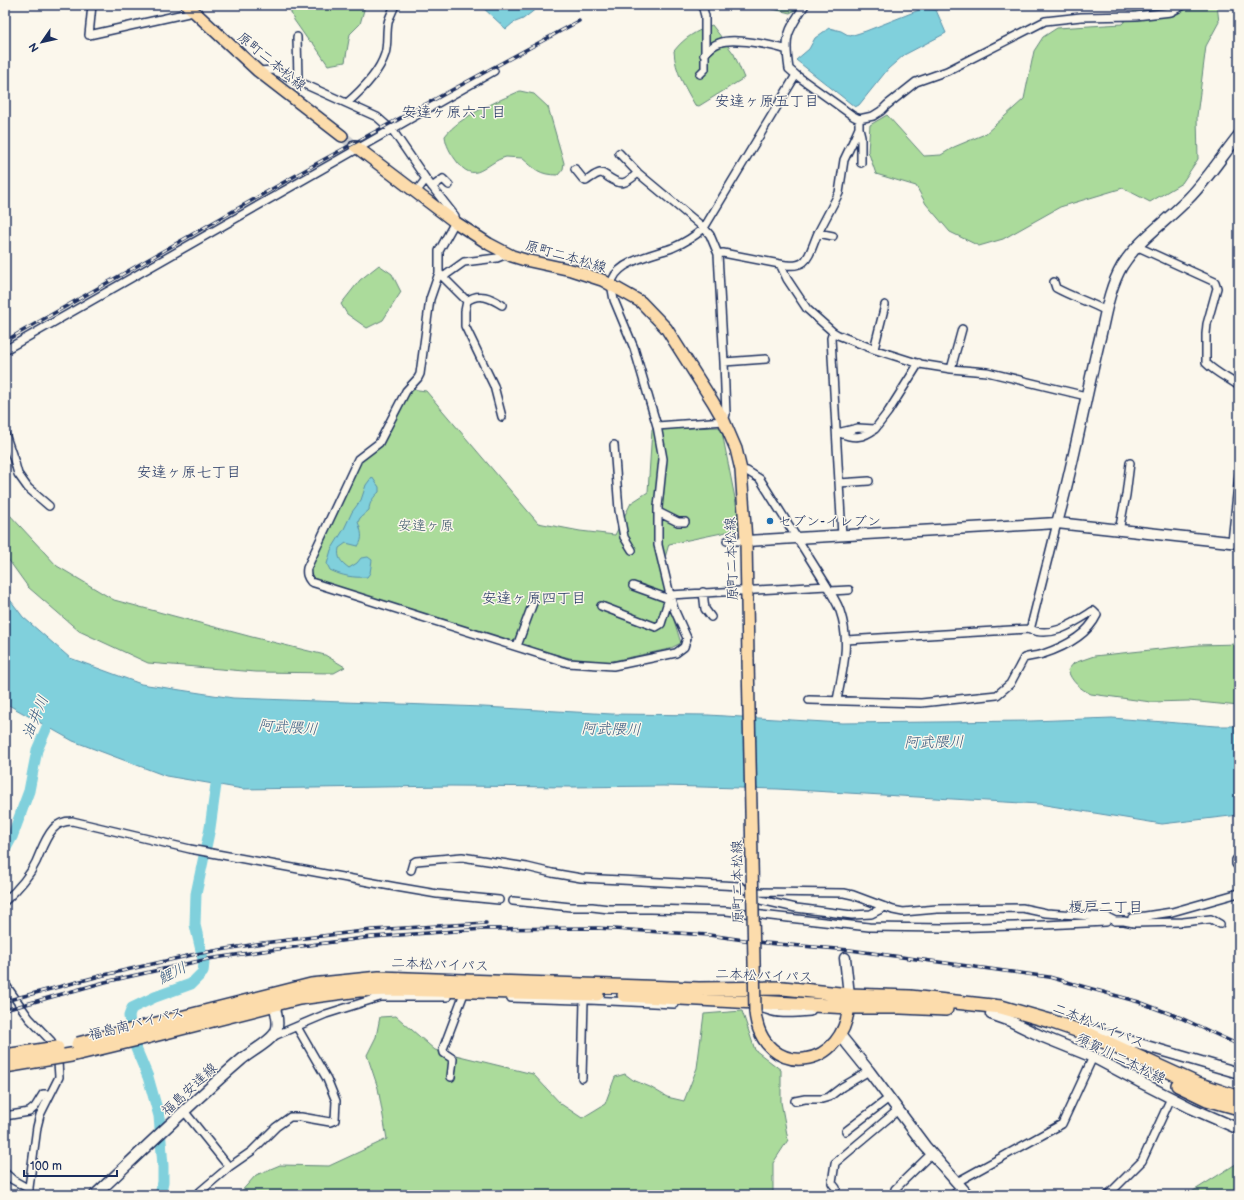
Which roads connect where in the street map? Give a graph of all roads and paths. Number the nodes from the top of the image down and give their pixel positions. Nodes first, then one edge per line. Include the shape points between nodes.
1 (92, 5) edge
2 (395, 5) edge
3 (702, 5) edge
4 (805, 5) edge
5 (1184, 5) edge
6 (190, 8) edge
7 (297, 37) dead end
8 (787, 50) junction
9 (704, 55) junction
10 (258, 71) junction
11 (494, 71) dead end
12 (700, 74) dead end
13 (796, 75) junction
14 (298, 80) junction
15 (347, 103) junction
16 (859, 119) junction
17 (859, 128) junction
18 (392, 129) junction
19 (342, 136) tunnel mouth
20 (1239, 136) edge
21 (357, 147) junction
22 (619, 154) dead end
23 (861, 163) dead end
24 (575, 169) dead end
25 (638, 173) junction
26 (426, 179) junction
27 (449, 185) dead end
28 (432, 187) junction
29 (416, 192) junction
30 (455, 222) junction
31 (704, 228) junction
32 (818, 234) junction
33 (833, 236) dead end
34 (1136, 246) junction
35 (507, 254) junction
36 (718, 254) junction
37 (780, 264) junction
38 (441, 275) junction
39 (1054, 282) dead end
40 (612, 285) junction
41 (467, 301) junction
42 (502, 305) dead end
43 (885, 305) dead end
44 (1106, 312) junction
45 (962, 329) dead end
46 (833, 332) junction
47 (874, 349) junction
48 (5, 350) edge
49 (766, 358) dead end
50 (724, 362) junction
51 (919, 363) junction
52 (951, 369) junction
53 (1239, 386) edge
54 (1086, 396) junction
55 (502, 417) dead end
56 (724, 421) junction
57 (657, 426) junction
58 (838, 433) junction
59 (5, 434) edge
60 (614, 445) dead end
61 (1130, 463) dead end
62 (741, 470) junction
63 (1239, 475) edge
64 (870, 481) dead end
65 (839, 483) junction
66 (49, 506) dead end
67 (658, 512) junction
68 (685, 522) dead end
69 (1057, 523) junction
70 (1119, 531) junction
71 (842, 536) junction
72 (798, 539) junction
73 (727, 541) dead end
74 (746, 541) junction
75 (1236, 543) edge
76 (632, 550) dead end
77 (633, 586) dead end
78 (828, 589) junction
79 (748, 590) junction
80 (849, 590) dead end
81 (704, 592) junction
82 (669, 597) junction
83 (533, 602) dead end
84 (601, 606) dead end
85 (711, 617) dead end
86 (1030, 630) junction
87 (846, 640) junction
88 (517, 646) junction
89 (809, 700) dead end
90 (837, 700) junction
91 (1239, 857) edge
92 (1239, 867) edge
93 (411, 870) dead end
94 (752, 892) junction
95 (1239, 893) edge
96 (498, 900) dead end
97 (5, 901) edge
98 (513, 901) dead end
99 (885, 907) junction
100 (1132, 918) dead end
101 (1106, 922) dead end
102 (1220, 924) dead end
103 (845, 958) dead end
104 (5, 984) edge
105 (462, 996) junction
106 (272, 999) junction
107 (584, 1000) junction
108 (849, 1001) junction
109 (816, 1005) junction
110 (996, 1011) junction
111 (297, 1027) junction
112 (146, 1032) junction
113 (274, 1036) junction
114 (840, 1036) junction
115 (5, 1056) edge
116 (1093, 1057) junction
117 (5, 1066) edge
118 (869, 1071) junction
119 (1239, 1073) edge
120 (451, 1077) dead end
121 (582, 1078) dead end
122 (50, 1094) junction
123 (889, 1098) junction
124 (1171, 1098) junction
125 (1239, 1098) edge
126 (796, 1101) dead end
127 (1239, 1108) edge
128 (898, 1110) junction
129 (184, 1111) junction
130 (5, 1116) edge
131 (1239, 1129) edge
132 (846, 1130) dead end
133 (931, 1154) junction
134 (229, 1167) junction
135 (5, 1173) edge
136 (836, 1188) dead end
137 (962, 1188) edge
138 (28, 1192) edge
139 (95, 1195) edge
140 (196, 1195) edge
141 (894, 1195) edge
142 (953, 1195) edge
143 (1108, 1195) edge

1 - 6 street via 89,35
2 - 15 street via 388,21 385,53 372,76
3 - 9 street via 706,16
4 - 8 street via 789,32 786,40
5 - 16 street via 1171,12 1045,21 947,71 916,82 881,111
6 - 10 main road, 原町二本松線
7 - 14 street
8 - 9 street via 728,41 718,43
8 - 13 street via 789,69
9 - 12 street via 705,68
10 - 14 street via 273,70
10 - 19 main road, 原町二本松線
11 - 18 street
13 - 16 street
13 - 31 street
14 - 15 street
15 - 18 street via 377,117
16 - 17 street
17 - 23 street
17 - 32 street via 844,160 839,193
18 - 21 street
18 - 26 street
20 - 34 street via 1189,198
21 - 29 main road, 原町二本松線
21 - 48 street
22 - 25 street
24 - 25 street via 583,180 602,173 622,184
25 - 31 street
26 - 28 street
26 - 29 street
27 - 28 street via 442,179
28 - 30 street via 455,216
29 - 30 main road, 原町二本松線
30 - 35 main road, 原町二本松線
30 - 38 street via 440,251
31 - 36 street
31 - 40 street via 691,239 628,264 612,279
32 - 33 street
32 - 37 street via 807,260 792,266
34 - 44 street via 1113,285
34 - 53 street via 1215,282 1218,288 1207,324 1206,363
35 - 38 street via 497,258 464,262
35 - 40 main road, 原町二本松線 via 581,273
36 - 37 street
36 - 50 street
37 - 46 street via 807,309
38 - 41 street
38 - 88 street via 430,299 418,378 406,391 379,443 358,459 306,573 311,582
39 - 44 street via 1056,288
40 - 56 main road, 原町二本松線 via 641,302 666,328
40 - 57 street via 614,300 634,348
41 - 42 street via 483,296
41 - 55 street via 465,326 494,386
43 - 47 street
44 - 54 street
45 - 52 street
46 - 47 street
46 - 58 street via 831,338
47 - 51 street
49 - 50 street
50 - 56 street
51 - 52 street
51 - 58 street via 875,429 858,428
52 - 54 street via 987,372
54 - 69 street
56 - 57 street
56 - 62 main road, 原町二本松線
57 - 67 street via 663,459
58 - 65 street
59 - 66 street via 18,474 28,488
60 - 76 street via 619,510 624,537
61 - 70 street
62 - 72 street via 760,479
62 - 74 main road, 原町二本松線
63 - 75 street
64 - 65 street
65 - 71 street
67 - 68 street via 678,522
67 - 82 street via 658,544
69 - 70 street
69 - 71 street
69 - 86 street
70 - 75 street
71 - 72 street
72 - 74 street
72 - 78 street
73 - 74 street
74 - 79 main road, 原町二本松線
77 - 82 street
78 - 79 street
78 - 80 street
78 - 87 street via 839,610
79 - 81 street
79 - 94 main road, 原町二本松線, bridge
81 - 82 street
81 - 85 street via 705,609
82 - 84 street via 660,624 656,627
82 - 88 street via 687,638 684,647 676,653 610,666 568,663
83 - 88 street
86 - 87 street
86 - 90 street via 1040,633 1052,632 1093,611 1097,615 1093,623 1069,643 1056,650 1024,658 1010,684 997,695 921,703
87 - 90 street
89 - 90 street
91 - 92 street via 1236,864
93 - 99 street via 412,863 416,861 462,857 581,878 740,886 760,900 827,912 863,915
94 - 99 street via 854,895
94 - 114 main road, 原町二本松線, bridge via 755,1012 758,1028 765,1040 778,1053 798,1060 828,1050
95 - 100 street via 1172,912
96 - 97 street via 437,894 364,882 190,849 65,821 53,828 35,864 20,886
98 - 101 street via 609,909 726,911 874,928
99 - 102 street via 912,912 937,909 1022,908 1046,913 1107,917 1115,921 1134,923 1211,920
103 - 108 street
104 - 122 street via 29,1018 51,1041 58,1062 59,1077
105 - 107 street
105 - 111 street via 380,998 326,1014
105 - 120 street via 443,1049 444,1053 453,1059
106 - 108 highway, 二本松バイパス via 311,985 379,978 699,989 783,988
106 - 109 highway, 二本松バイパス via 391,989 611,994
106 - 112 highway, 福島南バイパス
106 - 113 street via 277,1030
107 - 109 street via 746,1006 767,1009 779,1014 810,1012
107 - 121 street
108 - 109 highway, 二本松バイパス
108 - 110 highway, 二本松バイパス
108 - 114 main road, 原町二本松線 via 848,1016
110 - 116 street, 須賀川二本松線 via 1040,1036
110 - 119 street, 須賀川二本松線 via 1084,1028
110 - 125 highway, 二本松バイパス via 1050,1021 1088,1034 1195,1083
110 - 127 highway, 二本松バイパス via 1065,1034 1207,1099
111 - 113 street
111 - 134 street via 333,1093 336,1101 335,1120 330,1122 301,1116 290,1117 252,1151
112 - 115 highway, 福島南バイパス, bridge
112 - 117 highway, 福島南バイパス, bridge via 72,1055
113 - 129 street, 福島安達線 via 248,1054
114 - 118 street
116 - 124 street, 須賀川二本松線
116 - 137 street via 1062,1124
118 - 123 street
118 - 126 street via 829,1097
122 - 130 street via 43,1094 29,1112
122 - 138 street via 37,1127
123 - 128 street
123 - 132 street
124 - 131 street, 須賀川二本松線
124 - 143 street via 1142,1161
128 - 133 street
128 - 136 street via 835,1163 832,1183
129 - 134 street
129 - 139 street, 福島安達線
133 - 137 street
133 - 141 street via 895,1189
134 - 140 street
135 - 138 street
137 - 142 street

